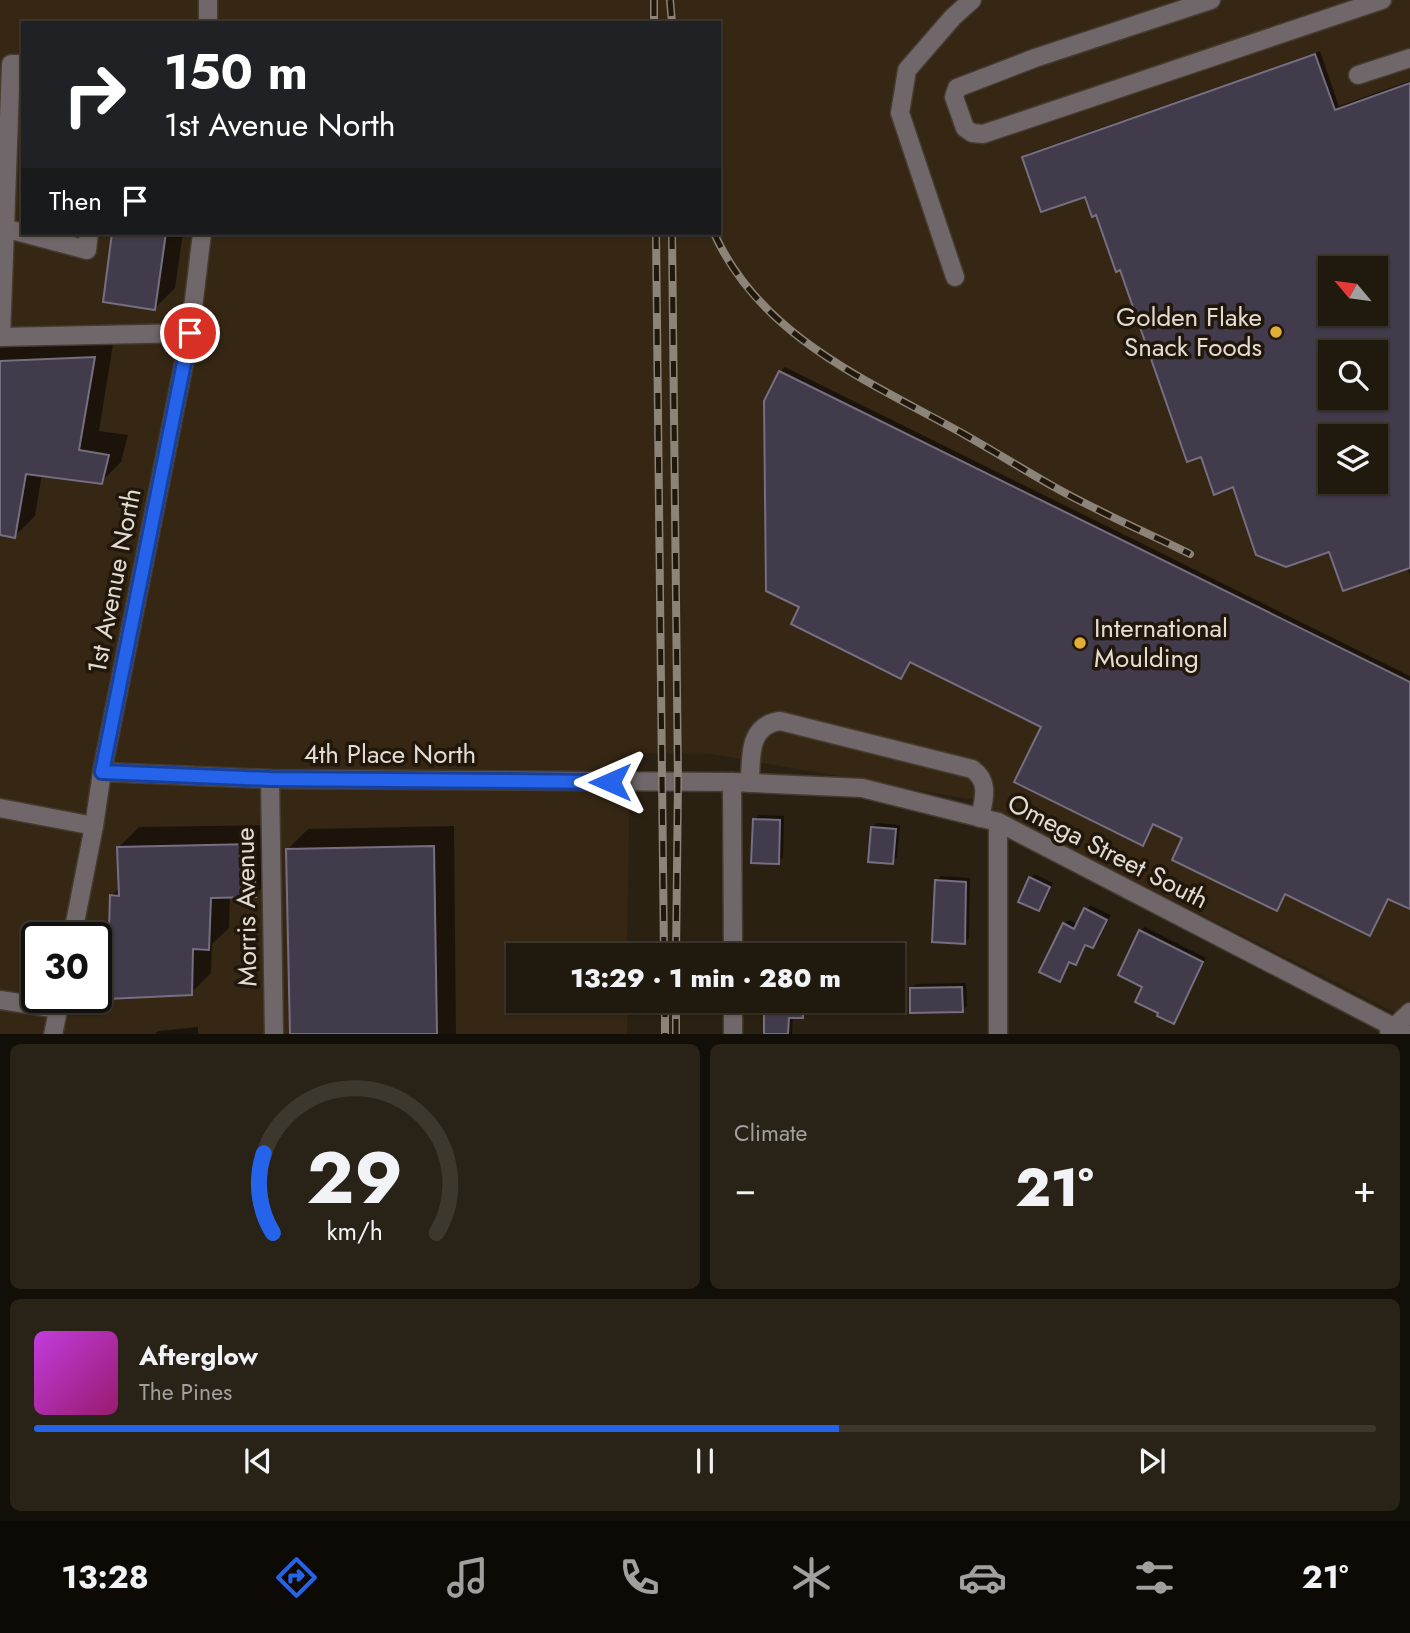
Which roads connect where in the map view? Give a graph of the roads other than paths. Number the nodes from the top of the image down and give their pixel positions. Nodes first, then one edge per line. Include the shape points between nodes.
1 (208, 0) edge
2 (972, 0) edge
3 (1211, 0) edge
4 (1382, 0) edge
5 (208, 21) edge
6 (1410, 58) edge
7 (21, 64) edge
8 (1358, 75) dead end
9 (2, 228) edge
10 (21, 233) edge
11 (29, 235) edge
12 (89, 235) edge
13 (202, 235) edge
14 (955, 277) dead end
15 (190, 333) junction
16 (0, 337) edge
17 (102, 772) junction
18 (270, 779) junction
19 (678, 781) joint
20 (741, 783) junction
21 (0, 807) edge
22 (989, 820) junction
23 (94, 826) junction
24 (75, 922) edge
25 (734, 943) edge
26 (0, 1000) edge
27 (21, 1001) edge
28 (1410, 1012) edge
29 (57, 1013) edge
30 (733, 1013) edge
31 (1397, 1032) edge
32 (53, 1034) edge
33 (274, 1034) edge
34 (733, 1034) edge
35 (998, 1034) edge

1 - 5 street
2 - 14 street via 907,70 900,113
3 - 4 street via 957,88 954,97 965,128 983,134
6 - 8 street
7 - 9 street via 11,64
9 - 10 street
9 - 16 street
11 - 12 street via 87,250
13 - 15 street, 1st Avenue North
15 - 16 street
15 - 17 street, 1st Avenue North
17 - 18 street, 4th Place North
17 - 23 street, 1st Avenue North
18 - 19 street, 4th Place North
18 - 33 street, Morris Avenue
19 - 20 street, Omega Street South
20 - 22 street, Omega Street South via 862,788
20 - 22 street via 760,728 780,721 972,769 984,783
20 - 25 street
21 - 23 street
22 - 31 street, Omega Street South
22 - 35 street
23 - 24 street, 1st Avenue North
26 - 27 street
28 - 31 street
29 - 32 street
30 - 34 street

